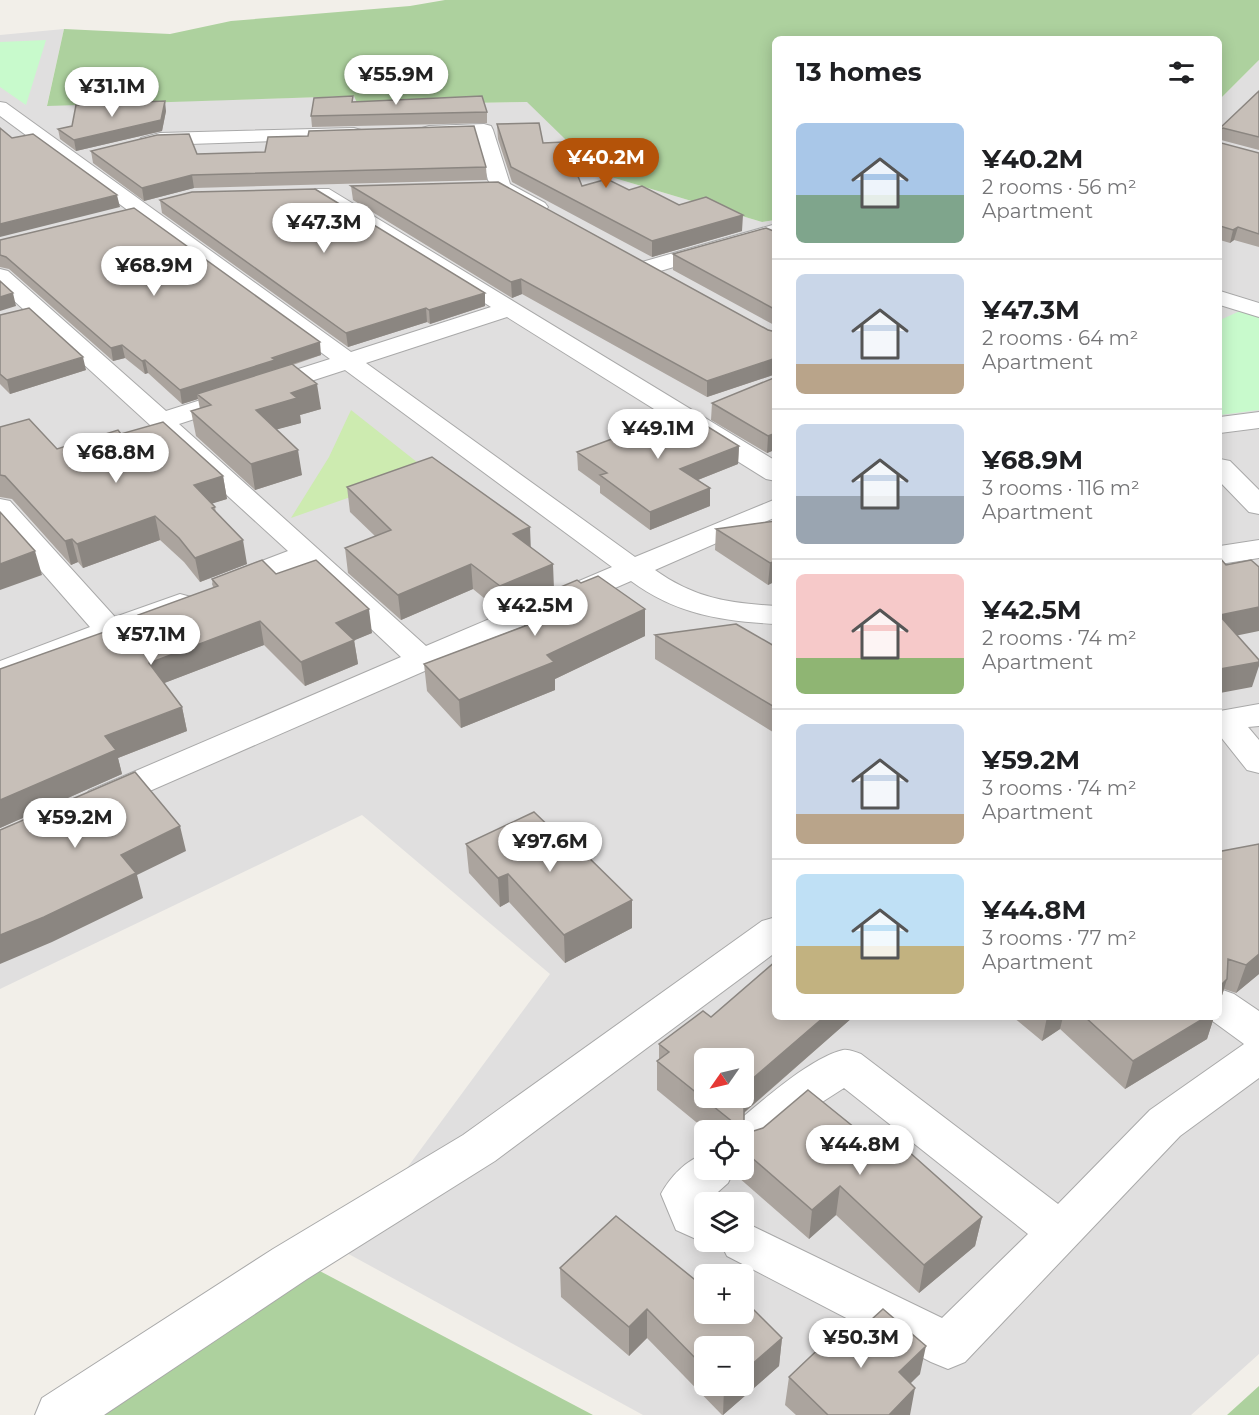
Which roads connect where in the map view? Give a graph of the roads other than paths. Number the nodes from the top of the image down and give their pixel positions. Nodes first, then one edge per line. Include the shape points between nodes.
1 (0, 107) edge
2 (414, 132) edge
3 (368, 134) edge
4 (128, 147) edge
5 (95, 155) edge
6 (73, 160) junction
7 (481, 188) edge
8 (503, 188) junction
9 (356, 192) edge
10 (299, 193) edge
11 (322, 193) junction
12 (556, 216) edge
13 (772, 232) edge
14 (629, 256) edge
15 (650, 267) junction
16 (0, 276) edge
17 (674, 282) edge
18 (1222, 298) edge
19 (509, 309) junction
20 (1259, 309) edge
21 (38, 310) junction
22 (10, 318) edge
23 (346, 362) junction
24 (715, 404) edge
25 (685, 416) junction
26 (1259, 420) edge
27 (162, 421) junction
28 (1222, 425) edge
29 (1222, 469) edge
30 (772, 470) edge
31 (1259, 506) edge
32 (0, 507) edge
33 (772, 509) edge
34 (1259, 549) edge
35 (308, 554) junction
36 (1222, 555) edge
37 (633, 569) junction
38 (772, 615) edge
39 (110, 630) junction
40 (422, 660) junction
41 (0, 672) edge
42 (1259, 715) edge
43 (1222, 721) edge
44 (1259, 762) edge
45 (76, 810) edge
46 (772, 934) edge
47 (1222, 1006) edge
48 (1259, 1034) edge
49 (1259, 1056) edge
50 (754, 1134) edge
51 (700, 1180) edge
52 (694, 1217) edge
53 (1060, 1232) junction
54 (754, 1248) edge
55 (60, 1415) edge

1 - 6 street
2 - 8 street via 484,130
3 - 4 street via 160,139
5 - 6 street
6 - 23 street
7 - 8 street
8 - 12 street
9 - 11 street
10 - 11 street
11 - 19 street
13 - 15 street
14 - 15 street
15 - 17 street
16 - 21 street
18 - 20 street
19 - 23 street
19 - 25 street
21 - 22 street
21 - 27 street
23 - 27 street
23 - 37 street
24 - 25 street
25 - 30 street
26 - 28 street
27 - 35 street
29 - 31 street
32 - 39 street
33 - 37 street
34 - 36 street
35 - 39 street
35 - 40 street
37 - 38 street via 670,593 694,602 723,610
37 - 40 street
39 - 41 street
40 - 45 street
42 - 43 street
43 - 44 street
46 - 55 street via 460,1161 290,1264
47 - 48 street
49 - 53 street via 1165,1123
50 - 53 street via 801,1094 846,1066
51 - 52 street via 684,1194
53 - 54 street via 948,1346

